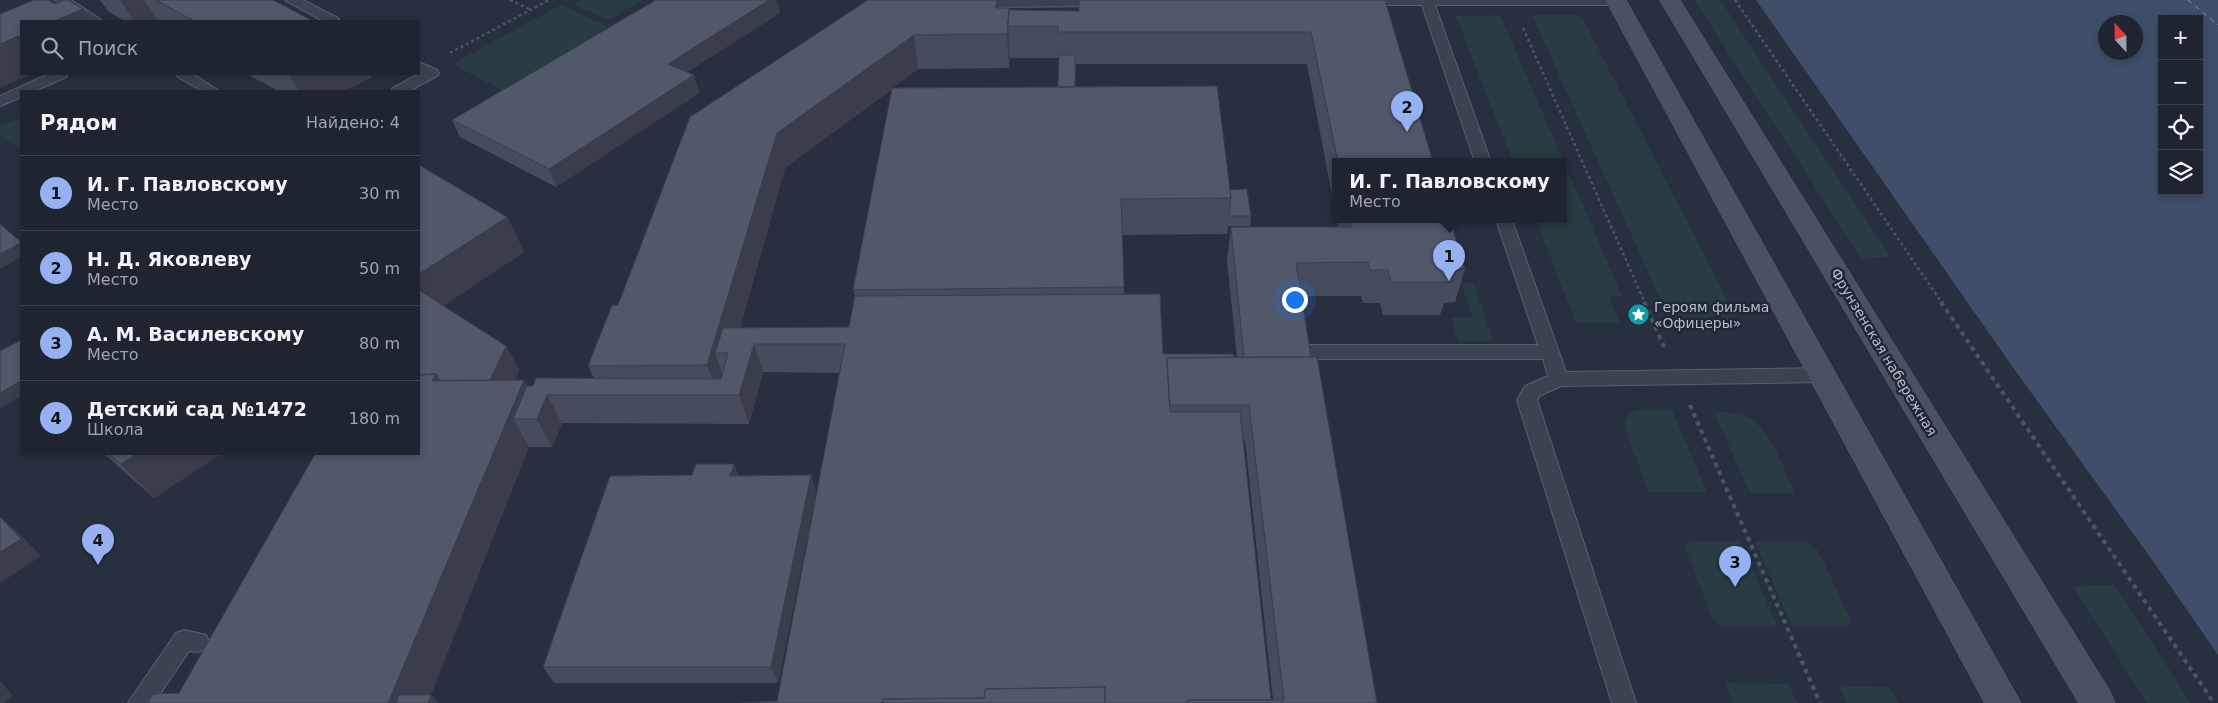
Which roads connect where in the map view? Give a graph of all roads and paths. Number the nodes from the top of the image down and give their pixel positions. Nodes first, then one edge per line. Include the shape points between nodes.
1 (61, 0) edge
2 (292, 0) edge
3 (510, 0) edge
4 (549, 0) edge
5 (1670, 0) edge
6 (1735, 0) edge
7 (1048, 1) edge
8 (1348, 1) edge
9 (1427, 1) edge
10 (1616, 1) edge
11 (1115, 2) edge
12 (964, 3) edge
13 (530, 10) junction
14 (94, 20) edge
15 (331, 20) edge
16 (420, 67) edge
17 (59, 75) edge
18 (185, 75) edge
19 (26, 90) edge
20 (210, 90) edge
21 (400, 90) edge
22 (20, 93) edge
23 (0, 101) edge
24 (1482, 158) edge
25 (1505, 223) edge
26 (1299, 352) edge
27 (1550, 352) junction
28 (1823, 375) junction
29 (1559, 379) junction
30 (198, 642) dead end
31 (140, 703) edge
32 (1624, 703) edge
33 (2004, 703) edge
34 (2098, 703) edge
35 (2214, 703) edge

1 - 14 lane
2 - 15 lane
3 - 13 path
4 - 13 path
5 - 34 main road, Фрунзенская набережная
6 - 35 path
7 - 11 lane
7 - 12 lane
8 - 9 lane
9 - 10 lane
9 - 24 lane
10 - 28 main road
13 - 16 path
16 - 21 lane via 432,73
17 - 19 lane
18 - 20 lane
22 - 23 lane
25 - 27 lane
26 - 27 lane
27 - 29 lane
28 - 29 lane
28 - 33 main road
29 - 32 lane via 1532,391 1527,400
30 - 31 lane via 184,640

